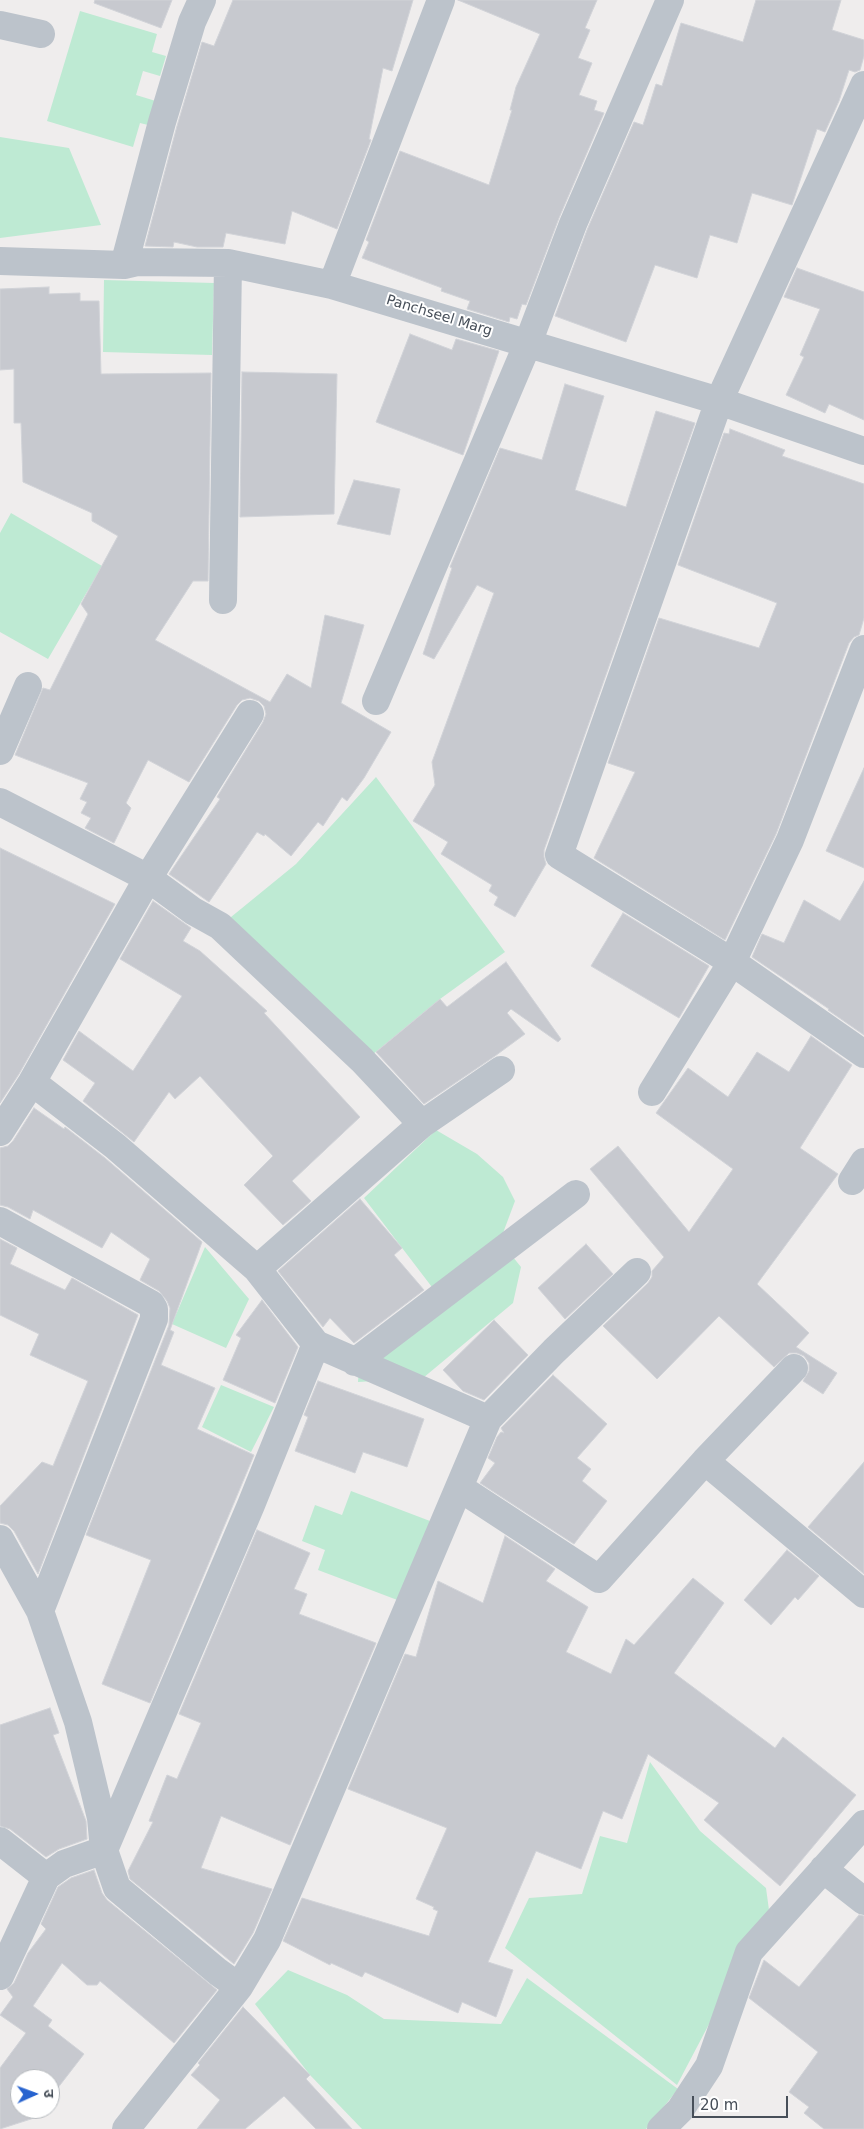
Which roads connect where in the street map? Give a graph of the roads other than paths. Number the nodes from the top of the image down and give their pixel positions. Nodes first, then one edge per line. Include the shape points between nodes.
1 (202, 0) edge
2 (441, 0) edge
3 (670, 0) edge
4 (0, 25) edge
5 (41, 34) dead end
6 (864, 85) edge
7 (0, 260) edge
8 (228, 263) junction
9 (124, 265) junction
10 (332, 285) junction
11 (528, 343) junction
12 (718, 401) junction
13 (864, 451) edge
14 (223, 600) dead end
15 (864, 649) edge
16 (28, 686) dead end
17 (376, 701) dead end
18 (250, 714) dead end
19 (0, 751) edge
20 (0, 802) edge
21 (148, 878) junction
22 (732, 962) junction
23 (864, 1054) edge
24 (501, 1070) dead end
25 (32, 1082) junction
26 (652, 1092) dead end
27 (422, 1124) junction
28 (0, 1132) edge
29 (576, 1194) dead end
30 (0, 1220) edge
31 (257, 1269) junction
32 (638, 1272) dead end
33 (316, 1344) junction
34 (356, 1362) junction
35 (794, 1368) dead end
36 (488, 1419) junction
37 (705, 1461) junction
38 (460, 1488) junction
39 (0, 1539) edge
40 (864, 1594) edge
41 (40, 1611) junction
42 (864, 1824) edge
43 (0, 1841) edge
44 (104, 1850) junction
45 (823, 1870) junction
46 (46, 1877) junction
47 (864, 1901) edge
48 (0, 1976) edge
49 (239, 1987) junction
50 (126, 2129) edge
51 (661, 2129) edge

1 - 9 street via 192,22 162,122
2 - 10 street
3 - 11 street via 573,224
4 - 5 street
6 - 12 street
7 - 9 street, Panchseel Marg
8 - 9 street, Panchseel Marg via 137,262
8 - 10 street, Panchseel Marg
8 - 14 street
10 - 11 street, Panchseel Marg
11 - 12 street, Panchseel Marg
11 - 17 street
12 - 13 street, Panchseel Marg
12 - 22 street via 559,855
15 - 22 street via 790,840
16 - 19 street
18 - 21 street
20 - 21 street
21 - 25 street
21 - 27 street via 220,926 362,1060
22 - 23 street
22 - 26 street
24 - 27 street
25 - 28 street
25 - 31 street via 115,1146
27 - 31 street
29 - 34 street
30 - 41 street via 151,1304 154,1309 154,1319
31 - 33 street
32 - 36 street
33 - 34 street
33 - 44 street via 244,1523
34 - 36 street
35 - 37 street
36 - 38 street
37 - 38 street via 599,1579
37 - 40 street
38 - 49 street via 267,1940
39 - 41 street
41 - 44 street via 78,1722 101,1818
42 - 45 street
43 - 46 street
44 - 46 street via 64,1864
44 - 49 street via 117,1888
45 - 47 street
45 - 51 street via 749,1952 709,2066 680,2110
46 - 48 street
49 - 50 street

